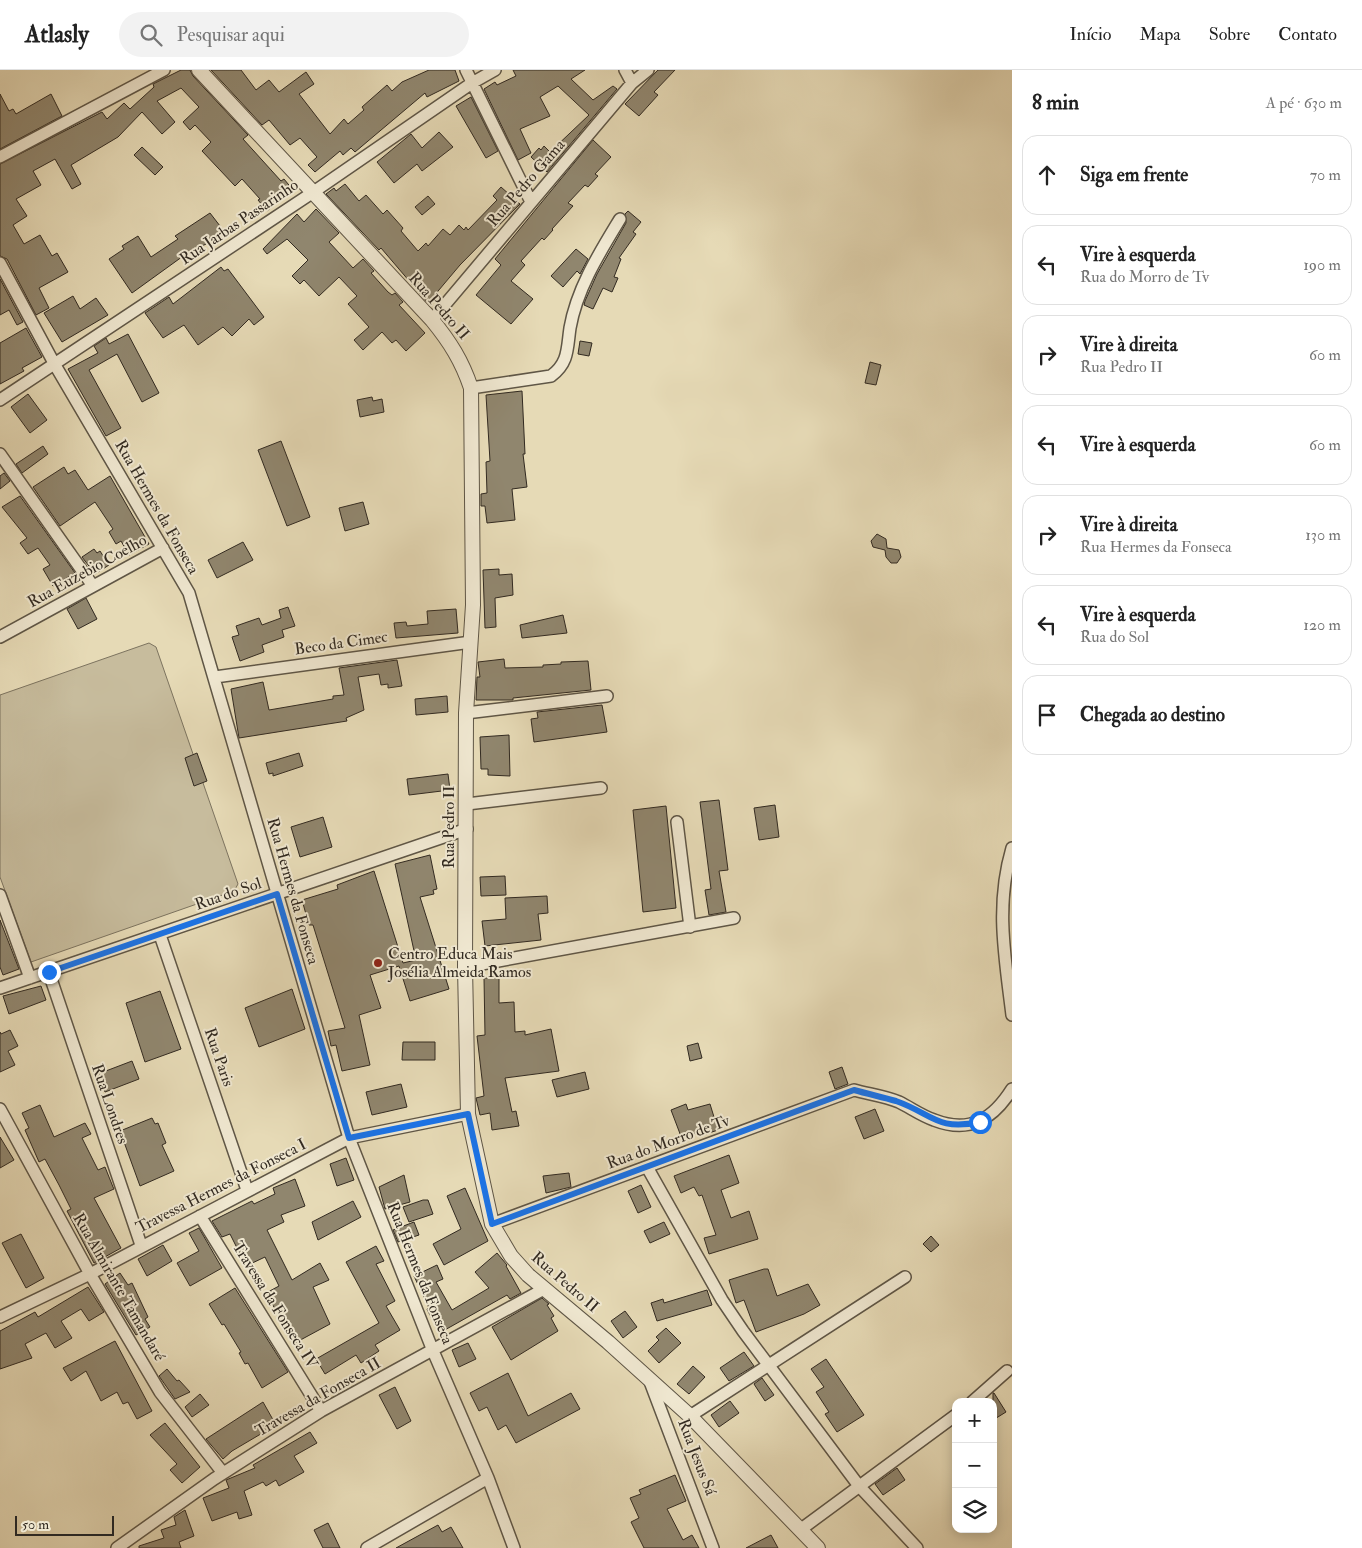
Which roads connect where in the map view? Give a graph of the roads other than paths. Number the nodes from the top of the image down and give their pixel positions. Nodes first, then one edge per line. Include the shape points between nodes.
1 (164, 70) edge
2 (199, 70) edge
3 (466, 70) edge
4 (495, 70) edge
5 (625, 70) edge
6 (648, 70) edge
7 (472, 83) junction
8 (632, 83) junction
9 (0, 157) edge
10 (312, 193) junction
11 (531, 202) junction
12 (620, 219) dead end
13 (0, 263) edge
14 (432, 320) junction
15 (55, 365) junction
16 (471, 388) junction
17 (0, 400) edge
18 (0, 454) edge
19 (162, 548) junction
20 (93, 586) junction
21 (0, 637) edge
22 (471, 642) junction
23 (215, 677) junction
24 (607, 696) dead end
25 (466, 713) junction
26 (601, 788) dead end
27 (466, 804) junction
28 (677, 822) dead end
29 (467, 829) junction
30 (1012, 848) edge
31 (277, 894) junction
32 (0, 895) edge
33 (734, 918) dead end
34 (690, 927) junction
35 (160, 935) junction
36 (465, 967) junction
37 (49, 972) junction
38 (30, 978) junction
39 (0, 988) edge
40 (1012, 1015) edge
41 (1012, 1089) edge
42 (0, 1108) edge
43 (468, 1114) junction
44 (349, 1138) junction
45 (647, 1167) junction
46 (247, 1190) junction
47 (200, 1216) junction
48 (492, 1224) junction
49 (141, 1245) junction
50 (90, 1274) junction
51 (904, 1277) dead end
52 (544, 1289) junction
53 (0, 1317) edge
54 (433, 1351) junction
55 (770, 1366) junction
56 (1006, 1371) dead end
57 (649, 1378) junction
58 (976, 1398) edge
59 (322, 1411) junction
60 (690, 1416) junction
61 (952, 1418) edge
62 (223, 1473) junction
63 (488, 1478) junction
64 (859, 1486) junction
65 (800, 1530) junction
66 (117, 1548) edge
67 (367, 1548) edge
68 (514, 1548) edge
69 (713, 1548) edge
70 (818, 1548) edge
71 (918, 1548) edge

1 - 9 street
2 - 10 street, Rua Pedro II
3 - 7 street
4 - 7 street, Rua Jarbas Passarinho
5 - 8 street
6 - 8 street, Rua Pedro Gama
7 - 10 street, Rua Jarbas Passarinho
7 - 11 street
8 - 11 street, Rua Pedro Gama
10 - 14 street, Rua Pedro II
10 - 15 street, Rua Jarbas Passarinho
11 - 14 street, Rua Pedro Gama
12 - 16 street via 580,295 564,364 551,376
13 - 15 street, Rua Hermes da Fonseca
14 - 16 street, Rua Pedro II via 453,345
15 - 17 street, Rua Jarbas Passarinho
15 - 19 street, Rua Hermes da Fonseca
16 - 22 street, Rua Pedro II
18 - 20 street
19 - 20 street, Rua Euzebio Coelho
19 - 23 street, Rua Hermes da Fonseca via 189,593
20 - 21 street, Rua Euzebio Coelho
22 - 23 street, Beco da Cimec
22 - 25 street, Rua Pedro II
23 - 31 street, Rua Hermes da Fonseca
24 - 25 street
25 - 27 street, Rua Pedro II
26 - 27 street
27 - 29 street, Rua Pedro II
28 - 34 street
29 - 31 street, Rua do Sol
29 - 36 street, Rua Pedro II
30 - 40 street via 1005,871 1001,909
31 - 35 street, Rua do Sol
31 - 44 street, Rua Hermes da Fonseca
32 - 38 street
33 - 34 street
34 - 36 street
35 - 37 street, Rua do Sol
35 - 46 street, Rua Paris
36 - 43 street, Rua Pedro II
37 - 38 street, Rua do Sol
37 - 49 street, Rua Londres
38 - 39 street, Rua do Sol
41 - 45 street, Rua do Morro de Tv via 1001,1107 980,1122 959,1126 934,1121 897,1102 854,1090
42 - 50 street, Rua Almirante Tamandaré
43 - 44 street, Travessa Hermes da Fonseca I
43 - 48 street, Rua Pedro II
44 - 46 street, Travessa Hermes da Fonseca I
44 - 54 street, Rua Hermes da Fonseca
45 - 48 street, Rua do Morro de Tv
45 - 55 street via 722,1300
46 - 47 street, Travessa Hermes da Fonseca I
47 - 49 street, Travessa Hermes da Fonseca I
47 - 59 street, Travessa da Fonseca IV
48 - 52 street, Rua Pedro II via 511,1256
49 - 50 street, Travessa Hermes da Fonseca I
50 - 53 street, Travessa Hermes da Fonseca I
50 - 62 street, Rua Almirante Tamandaré via 160,1392
51 - 55 street
52 - 54 street, Travessa da Fonseca II
52 - 57 street, Rua Pedro II
54 - 59 street, Travessa da Fonseca II
54 - 63 street, Rua Hermes da Fonseca
55 - 60 street
55 - 64 street
56 - 58 street
57 - 60 street, Rua Pedro II
57 - 69 street, Rua Jesus Sá
59 - 62 street, Travessa da Fonseca II
60 - 65 street, Rua Pedro II
61 - 64 street
62 - 66 street, Travessa da Fonseca II
63 - 67 street
63 - 68 street, Rua Hermes da Fonseca
64 - 65 street
64 - 71 street
65 - 70 street, Rua Pedro II

